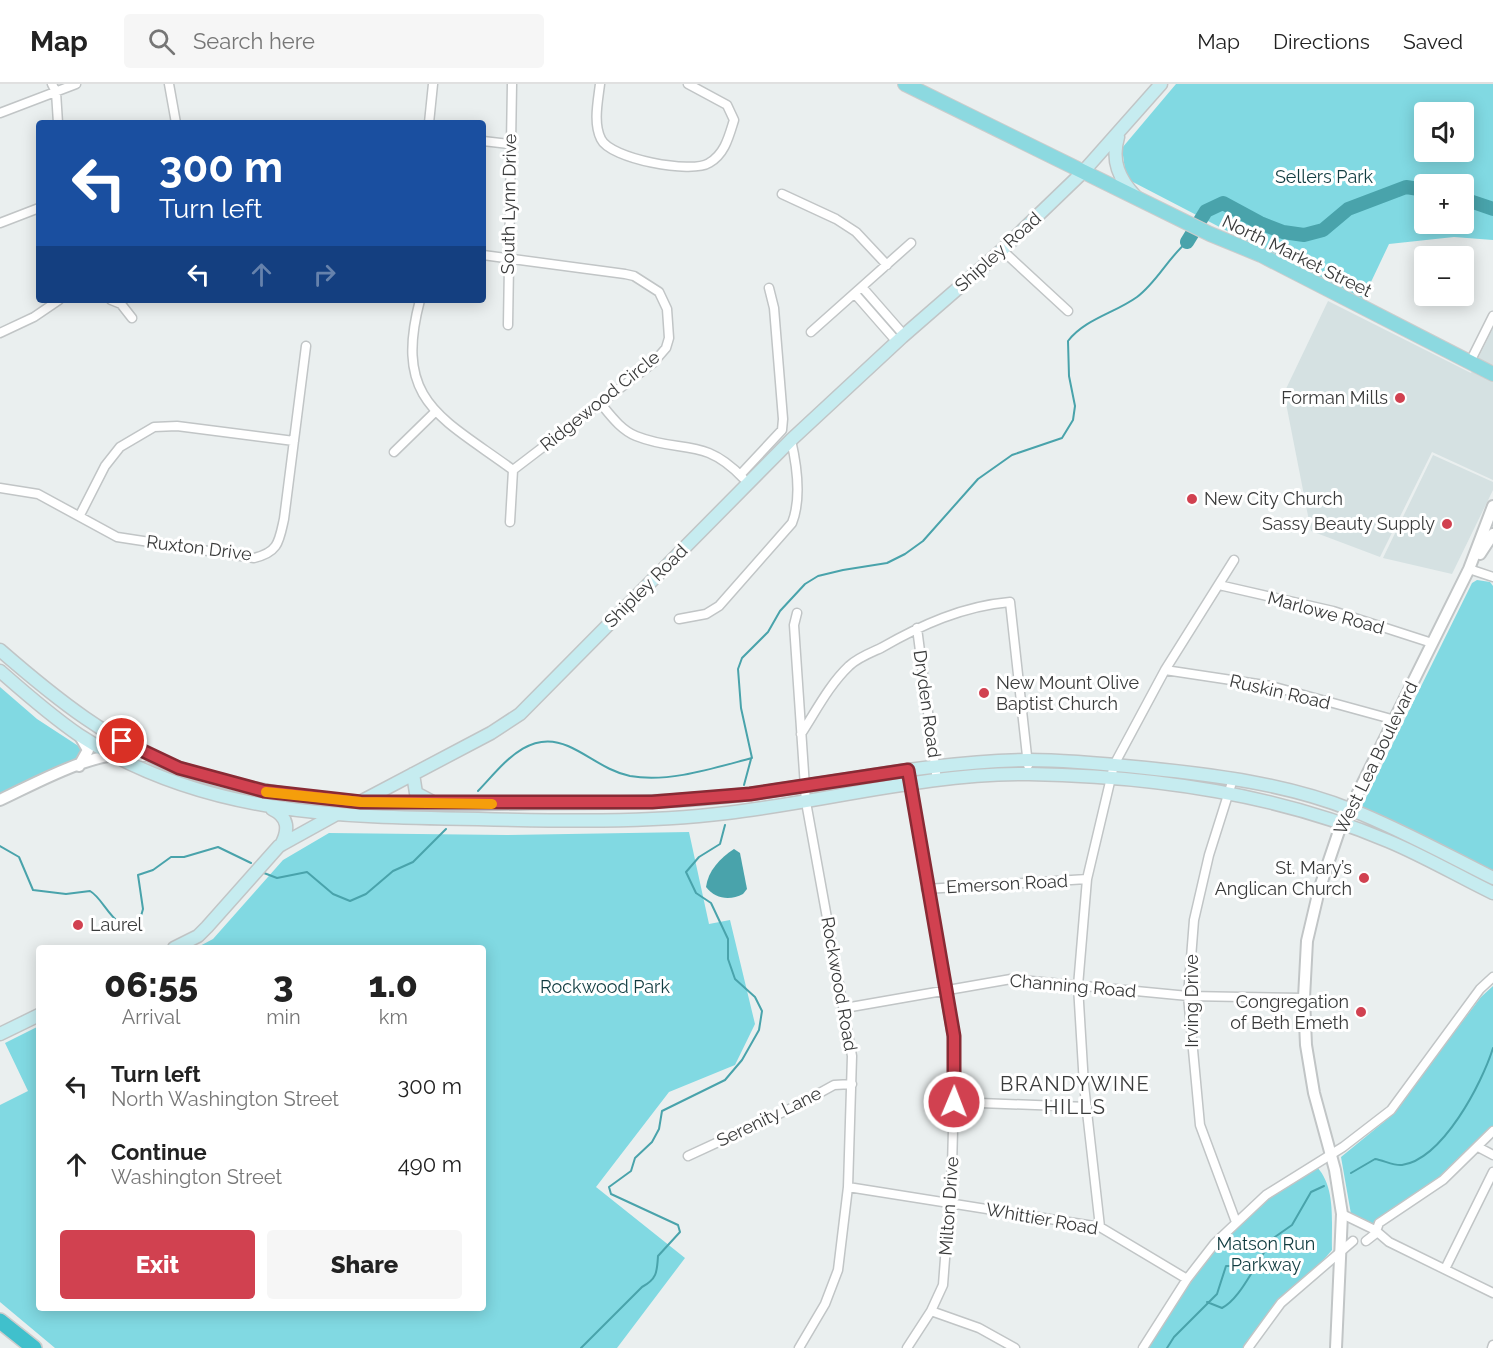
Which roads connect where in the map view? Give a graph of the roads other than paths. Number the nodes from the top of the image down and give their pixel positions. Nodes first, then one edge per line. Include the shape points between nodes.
1 (76, 84) edge
2 (169, 84) edge
3 (433, 84) edge
4 (512, 84) edge
5 (600, 84) edge
6 (905, 84) edge
7 (1161, 84) edge
8 (690, 85) edge
9 (54, 88) edge
10 (0, 112) edge
11 (58, 120) edge
12 (175, 120) edge
13 (429, 120) edge
14 (1118, 136) junction
15 (486, 141) edge
16 (509, 144) junction
17 (1083, 172) junction
18 (782, 194) dead end
19 (1137, 198) junction
20 (36, 209) edge
21 (0, 223) edge
22 (911, 243) dead end
23 (1002, 250) junction
24 (486, 256) edge
25 (508, 260) junction
26 (887, 265) junction
27 (769, 288) dead end
28 (858, 291) junction
29 (55, 303) edge
30 (118, 303) edge
31 (420, 303) edge
32 (1068, 311) dead end
33 (1493, 316) edge
34 (132, 318) dead end
35 (508, 325) dead end
36 (811, 332) dead end
37 (0, 333) edge
38 (901, 339) junction
39 (306, 346) dead end
40 (1470, 362) junction
41 (1493, 374) edge
42 (601, 404) junction
43 (435, 412) junction
44 (791, 440) junction
45 (294, 441) junction
46 (394, 452) dead end
47 (513, 470) junction
48 (744, 479) junction
49 (0, 488) edge
50 (1493, 506) edge
51 (80, 515) junction
52 (510, 522) dead end
53 (1493, 534) edge
54 (1233, 560) dead end
55 (1469, 568) junction
56 (1493, 577) edge
57 (1219, 585) junction
58 (798, 613) dead end
59 (680, 619) dead end
60 (916, 628) junction
61 (1432, 643) junction
62 (0, 650) edge
63 (1165, 670) junction
64 (0, 671) edge
65 (1395, 720) junction
66 (95, 724) junction
67 (77, 734) junction
68 (801, 735) junction
69 (106, 755) junction
70 (1028, 760) junction
71 (1114, 765) junction
72 (79, 766) junction
73 (935, 766) junction
74 (179, 768) junction
75 (908, 770) junction
76 (413, 774) junction
77 (1029, 774) junction
78 (1112, 779) junction
79 (1233, 779) junction
80 (937, 781) junction
81 (910, 785) junction
82 (805, 786) junction
83 (1230, 792) junction
84 (0, 800) edge
85 (361, 802) junction
86 (806, 802) junction
87 (445, 804) junction
88 (270, 808) junction
89 (1351, 809) junction
90 (334, 816) junction
91 (1342, 824) junction
92 (281, 845) junction
93 (1493, 878) edge
94 (1087, 879) junction
95 (926, 889) junction
96 (1493, 893) edge
97 (180, 945) edge
98 (1493, 977) edge
99 (1078, 986) junction
100 (946, 990) junction
101 (1188, 996) junction
102 (1304, 998) junction
103 (845, 1008) junction
104 (36, 1016) edge
105 (0, 1034) edge
106 (852, 1084) junction
107 (954, 1102) junction
108 (1087, 1107) junction
109 (1493, 1131) edge
110 (1478, 1147) junction
111 (1331, 1154) junction
112 (1493, 1155) edge
113 (688, 1156) dead end
114 (1493, 1172) edge
115 (848, 1187) junction
116 (949, 1203) junction
117 (1342, 1214) junction
118 (1236, 1221) junction
119 (1100, 1227) junction
120 (1375, 1230) junction
121 (1366, 1241) junction
122 (1389, 1242) junction
123 (1346, 1244) junction
124 (1445, 1269) junction
125 (1187, 1280) junction
126 (1493, 1293) edge
127 (931, 1311) junction
128 (0, 1321) edge
129 (34, 1348) edge
130 (798, 1348) edge
131 (907, 1348) edge
132 (1015, 1348) edge
133 (1143, 1348) edge
134 (1248, 1348) edge
135 (1336, 1348) edge

1 - 9 street
2 - 12 street
3 - 13 street
4 - 16 street, South Lynn Drive
5 - 8 street via 597,122 601,140 609,149 620,155 695,167 708,165 719,155 734,120 727,105
6 - 17 main road, North Market Street
7 - 14 main road, Shipley Road
9 - 10 street
9 - 11 street
14 - 17 main road, Shipley Road
14 - 19 main road via 1115,165
15 - 16 street
16 - 25 street, South Lynn Drive
17 - 19 main road, North Market Street
17 - 23 main road, Shipley Road
18 - 26 street via 856,232
19 - 40 main road, North Market Street via 1261,255
20 - 21 street
22 - 26 street
23 - 32 street
23 - 38 main road, Shipley Road
24 - 25 street, Ridgewood Circle
25 - 35 street, South Lynn Drive
25 - 42 street, Ridgewood Circle via 634,276 659,292 670,324 666,348
26 - 28 street
27 - 48 street via 774,308 782,430
28 - 36 street
28 - 38 street
29 - 37 street
30 - 34 street
31 - 43 street via 411,354 420,392
33 - 40 street
38 - 44 main road, Shipley Road
39 - 45 street, Ruxton Drive
40 - 41 main road, North Market Street
42 - 47 street, Ridgewood Circle
42 - 48 street via 633,435 718,455
43 - 46 street
43 - 47 street
44 - 48 main road, Shipley Road
44 - 59 street via 797,511 792,523 719,606 706,614
45 - 51 street via 177,426 154,427 120,447 105,466
45 - 51 street, Ruxton Drive via 278,543 268,554 254,558 117,537
47 - 52 street
48 - 76 main road, Shipley Road via 520,714
49 - 51 street, Ruxton Drive via 38,494
50 - 55 street, West Lea Boulevard
53 - 55 street, West Lea Boulevard
54 - 57 street
55 - 56 street
55 - 61 street, West Lea Boulevard
57 - 61 street, Marlowe Road via 1333,612
57 - 63 street
58 - 68 street, Rockwood Road via 794,625
60 - 68 street via 850,665 834,682
60 - 70 street via 961,611 1010,602
60 - 73 street, Dryden Road
61 - 65 street, West Lea Boulevard
62 - 66 main road
63 - 65 street, Ruskin Road via 1271,686
63 - 71 street
64 - 67 main road
65 - 89 street, West Lea Boulevard
66 - 69 street via 105,738
66 - 74 main road
67 - 69 main road
67 - 72 street via 88,750
68 - 82 street, Rockwood Road
69 - 72 street
69 - 74 street via 141,755
69 - 88 main road via 191,787
70 - 71 main road
70 - 73 main road
70 - 77 street
71 - 78 street
71 - 79 main road
72 - 84 street
73 - 75 main road
73 - 80 street, Dryden Road
74 - 85 main road via 264,791
75 - 81 street, Milton Drive
75 - 82 main road
76 - 85 main road, Shipley Road
76 - 87 main road via 412,784 418,795
77 - 78 main road
77 - 80 main road
78 - 83 main road
78 - 94 street
79 - 83 street, Irving Drive
79 - 89 main road
80 - 81 main road
81 - 86 main road
81 - 95 street, Milton Drive
82 - 86 street, Rockwood Road
82 - 87 main road via 652,802
83 - 91 main road
83 - 101 street, Irving Drive via 1209,855 1194,920
85 - 87 main road
85 - 90 main road, Shipley Road
86 - 90 main road via 651,819
86 - 103 street, Rockwood Road
88 - 90 main road
88 - 92 main road via 282,815 286,823
89 - 91 street, West Lea Boulevard
89 - 93 main road
90 - 92 main road, Shipley Road
91 - 96 main road via 1388,841
91 - 102 street, West Lea Boulevard via 1313,912 1307,940
92 - 97 main road, Shipley Road via 198,936
94 - 95 street, Emerson Road
94 - 99 street
95 - 100 street, Milton Drive
98 - 111 street via 1480,988 1391,1110
99 - 100 street, Channing Road via 1011,979
99 - 101 street, Channing Road
99 - 108 street
100 - 103 street, Channing Road
100 - 107 street, Milton Drive via 954,1036
101 - 102 street, Channing Road
101 - 118 street, Irving Drive via 1200,1125
102 - 111 street, West Lea Boulevard via 1308,1063
103 - 106 street, Rockwood Road
104 - 105 main road
106 - 113 street, Serenity Lane via 834,1085
106 - 115 street, Rockwood Road
107 - 108 street
107 - 116 street, Milton Drive
108 - 119 street
109 - 110 street
110 - 112 street
110 - 120 street via 1443,1180 1379,1223
111 - 117 street, West Lea Boulevard
111 - 118 street via 1266,1195
114 - 124 street
115 - 116 street, Whittier Road
115 - 130 street, Rockwood Road via 838,1270 825,1304
116 - 119 street, Whittier Road
116 - 127 street, Milton Drive via 943,1285
117 - 120 street
117 - 123 street, West Lea Boulevard
118 - 125 street
119 - 125 street, Whittier Road
120 - 121 street
120 - 122 street
121 - 122 street
121 - 123 street
122 - 124 street
123 - 134 street via 1281,1303
123 - 135 street, West Lea Boulevard
124 - 126 street
125 - 133 street
127 - 131 street, Milton Drive
127 - 132 street via 980,1328
128 - 129 highway

